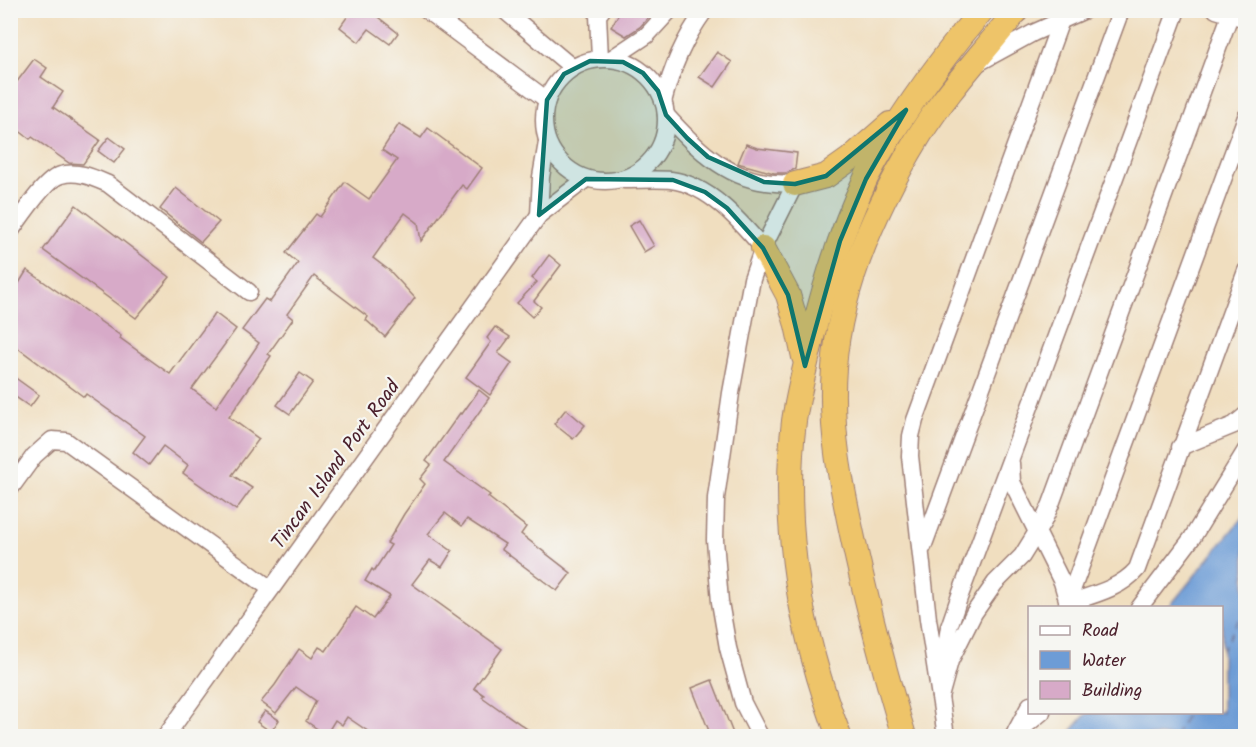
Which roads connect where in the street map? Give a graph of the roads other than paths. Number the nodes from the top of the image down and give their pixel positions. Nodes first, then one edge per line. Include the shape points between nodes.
1 (426, 10) edge
2 (504, 10) edge
3 (670, 10) edge
4 (705, 10) edge
5 (982, 10) edge
6 (1017, 10) edge
7 (1085, 10) edge
8 (1121, 10) edge
9 (1177, 10) edge
10 (597, 12) edge
11 (1231, 14) edge
12 (1060, 23) junction
13 (605, 59) junction
14 (971, 66) junction
15 (573, 68) junction
16 (547, 100) junction
17 (664, 108) junction
18 (906, 110) junction
19 (1245, 117) edge
20 (547, 142) junction
21 (586, 179) junction
22 (620, 180) junction
23 (795, 184) junction
24 (539, 215) junction
25 (10, 232) edge
26 (763, 248) junction
27 (1245, 271) edge
28 (249, 292) dead end
29 (806, 366) junction
30 (1245, 415) edge
31 (1180, 447) junction
32 (1245, 450) edge
33 (1011, 459) junction
34 (10, 489) edge
35 (1037, 532) junction
36 (921, 552) junction
37 (271, 589) junction
38 (1067, 605) edge
39 (1141, 606) edge
40 (940, 697) junction
41 (1028, 707) edge
42 (1040, 714) edge
43 (945, 731) edge
44 (166, 736) edge
45 (760, 736) edge
46 (839, 736) edge
47 (904, 736) edge
48 (1013, 736) edge

1 - 16 street
2 - 15 street
3 - 13 street via 647,34
4 - 17 street via 679,51
5 - 18 highway
6 - 14 highway
7 - 12 street
8 - 36 street
9 - 33 street
10 - 13 street
11 - 35 street via 1052,504
12 - 14 street
12 - 36 street via 910,436
13 - 15 street
13 - 17 street via 634,66 643,73 652,81
14 - 47 highway via 920,134 892,183 852,281 834,367 832,414 837,462 874,635
15 - 16 street via 557,82
16 - 20 street via 543,121
17 - 22 street via 663,140 651,161
17 - 23 street via 708,157 738,174 764,182
18 - 23 highway via 826,176
18 - 29 highway via 866,179 840,241 820,302
19 - 38 street
20 - 21 street via 558,161
20 - 24 street
21 - 22 street
21 - 24 street, Tincan Island Port Road
22 - 26 street via 673,180 705,192 727,208
23 - 26 street
24 - 37 street, Tincan Island Port Road
25 - 28 street via 40,190 61,174 86,175 108,184
26 - 29 highway via 788,295
26 - 45 street via 752,279 731,393 715,530 728,648 743,703
27 - 31 street
29 - 46 highway via 795,420 790,497 809,648
30 - 31 street via 1233,425
31 - 38 street via 1137,569 1106,590
32 - 39 street via 1192,538
33 - 35 street via 1012,482
33 - 40 street via 949,627
34 - 37 street via 33,456 52,440 66,441
35 - 38 street via 1062,582
35 - 40 street via 974,613 950,661
36 - 40 street
37 - 44 street, Tincan Island Port Road
40 - 43 street
41 - 48 street
42 - 48 street

